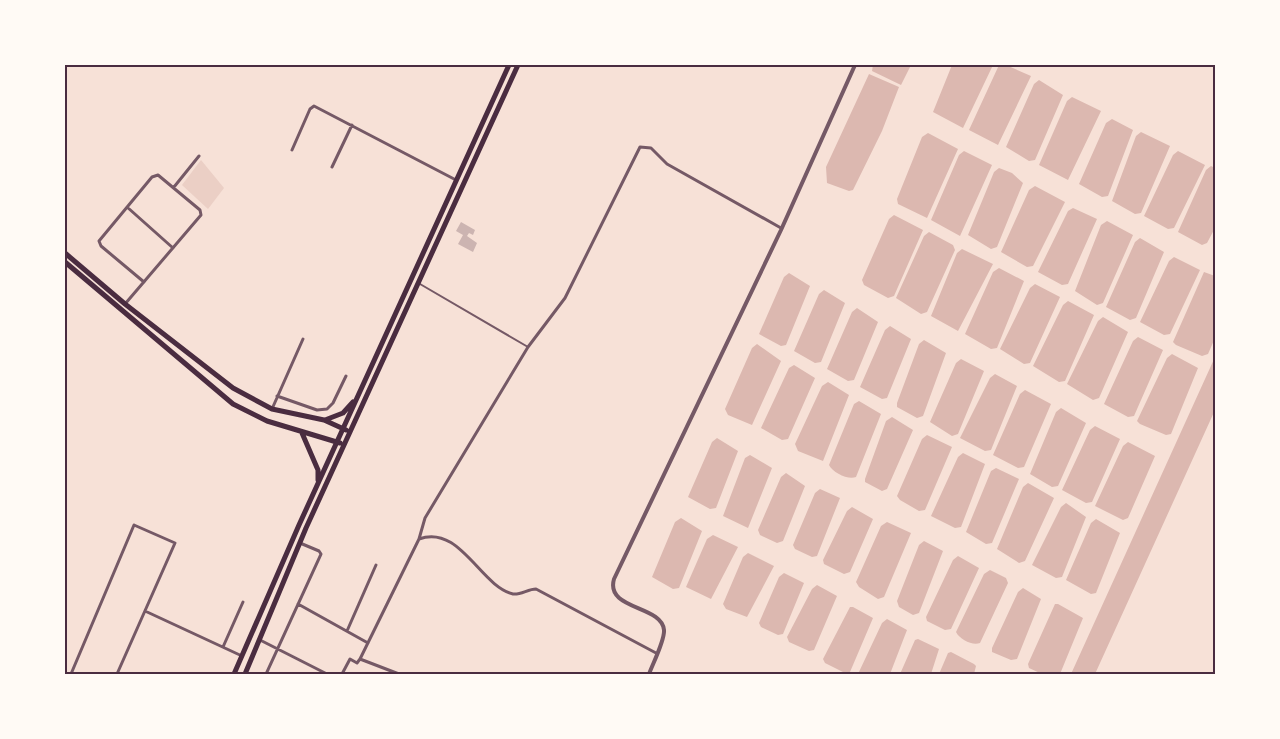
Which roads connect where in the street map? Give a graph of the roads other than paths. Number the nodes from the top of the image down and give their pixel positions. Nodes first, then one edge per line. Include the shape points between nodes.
1 (509, 65) edge
2 (518, 65) edge
3 (855, 65) edge
4 (352, 125) junction
5 (292, 150) dead end
6 (199, 156) dead end
7 (332, 167) dead end
8 (457, 180) junction
9 (174, 187) junction
10 (127, 207) junction
11 (782, 228) junction
12 (173, 248) junction
13 (65, 253) edge
14 (65, 262) edge
15 (144, 282) junction
16 (419, 283) junction
17 (126, 304) junction
18 (303, 339) dead end
19 (528, 348) junction
20 (346, 376) dead end
21 (359, 395) junction
22 (277, 396) junction
23 (272, 409) junction
24 (324, 420) junction
25 (343, 428) junction
26 (352, 430) junction
27 (302, 433) junction
28 (338, 442) junction
29 (346, 444) junction
30 (318, 483) junction
31 (419, 539) junction
32 (300, 543) junction
33 (376, 565) dead end
34 (243, 602) dead end
35 (298, 604) junction
36 (145, 611) junction
37 (347, 631) junction
38 (260, 640) junction
39 (368, 643) junction
40 (223, 647) junction
41 (278, 649) junction
42 (656, 653) junction
43 (242, 656) junction
44 (360, 659) junction
45 (322, 673) edge
46 (71, 674) edge
47 (117, 674) edge
48 (234, 674) edge
49 (245, 674) edge
50 (266, 674) edge
51 (327, 674) edge
52 (342, 674) edge
53 (399, 674) edge
54 (649, 674) edge

1 - 8 highway
2 - 16 highway
3 - 11 street
4 - 5 street via 316,107 310,109
4 - 7 street
4 - 8 street
6 - 9 street
8 - 21 highway
9 - 10 street via 158,175 152,177
9 - 12 street via 200,210 200,217
10 - 12 street
10 - 15 street via 100,239 100,246
11 - 19 street via 672,168 651,148 640,147 565,298
11 - 42 street via 614,579 612,588 618,597 662,622 664,634
12 - 15 street
13 - 17 highway
14 - 27 highway via 233,404 254,416
15 - 17 street
16 - 19 lane
16 - 26 highway
17 - 23 highway via 233,388
18 - 22 street
19 - 31 street via 425,518
20 - 22 street via 333,404 327,409 317,410
21 - 24 highway via 343,413
21 - 25 highway
22 - 23 street
23 - 24 highway
24 - 25 highway
25 - 26 highway
25 - 28 highway
26 - 29 highway
27 - 28 highway
27 - 30 highway via 318,470
28 - 29 highway
28 - 30 highway
29 - 32 highway
30 - 43 highway
31 - 39 street
31 - 42 street via 428,537 446,541 503,589 516,594 536,589
32 - 35 street via 321,554
32 - 38 highway
33 - 37 street
34 - 40 street
35 - 37 street
35 - 41 street
36 - 40 street
36 - 46 street via 175,543 134,525
36 - 47 street
37 - 39 street
38 - 41 street
38 - 49 highway
39 - 44 street
40 - 43 street
41 - 45 street
41 - 50 street
42 - 54 street
43 - 48 highway
44 - 52 street via 357,663 350,659
44 - 53 street
45 - 51 street

